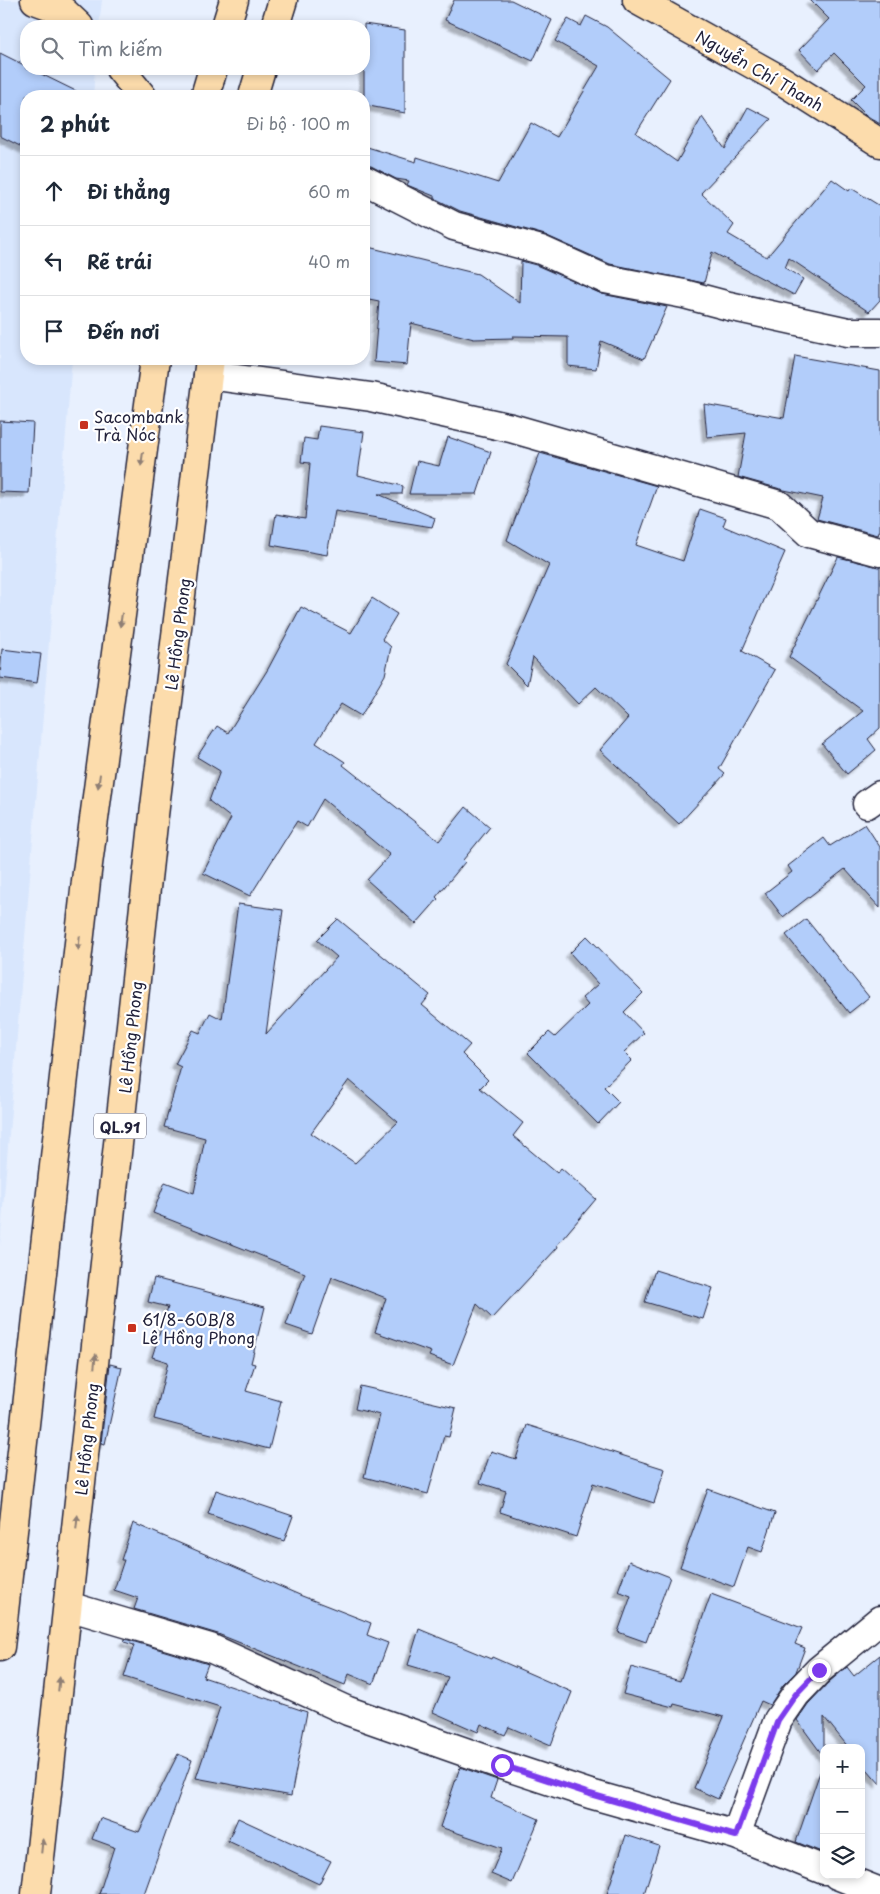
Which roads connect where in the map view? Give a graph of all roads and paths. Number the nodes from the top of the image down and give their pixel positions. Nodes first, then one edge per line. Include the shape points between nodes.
1 (35, 0) edge
2 (234, 0) edge
3 (283, 0) edge
4 (637, 0) edge
5 (73, 20) edge
6 (228, 20) edge
7 (277, 20) edge
8 (125, 75) edge
9 (211, 75) edge
10 (259, 75) edge
11 (137, 90) edge
12 (207, 90) edge
13 (255, 90) edge
14 (880, 144) edge
15 (370, 183) edge
16 (880, 332) edge
17 (154, 365) edge
18 (209, 367) edge
19 (880, 552) edge
20 (68, 1606) junction
21 (880, 1620) edge
22 (0, 1647) edge
23 (736, 1836) junction
24 (820, 1868) edge
25 (847, 1879) edge
26 (880, 1892) edge
27 (36, 1894) edge

1 - 5 main road via 62,10
2 - 6 main road
3 - 7 main road
4 - 14 main road, Nguyễn Chí Thanh via 781,80
8 - 11 main road
9 - 12 main road
10 - 13 main road
15 - 16 street via 454,226 540,250 605,279 848,332
17 -> 22 main road via 87,872
18 - 19 street via 371,397 511,428 779,505 809,533
20 -> 18 main road, Lê Hồng Phong / QL.91 via 154,814
20 - 23 street via 210,1648 348,1711 502,1765
27 -> 20 main road, Lê Hồng Phong / QL.91
21 - 23 street via 819,1670 796,1694 778,1720
23 - 24 street
25 - 26 street

